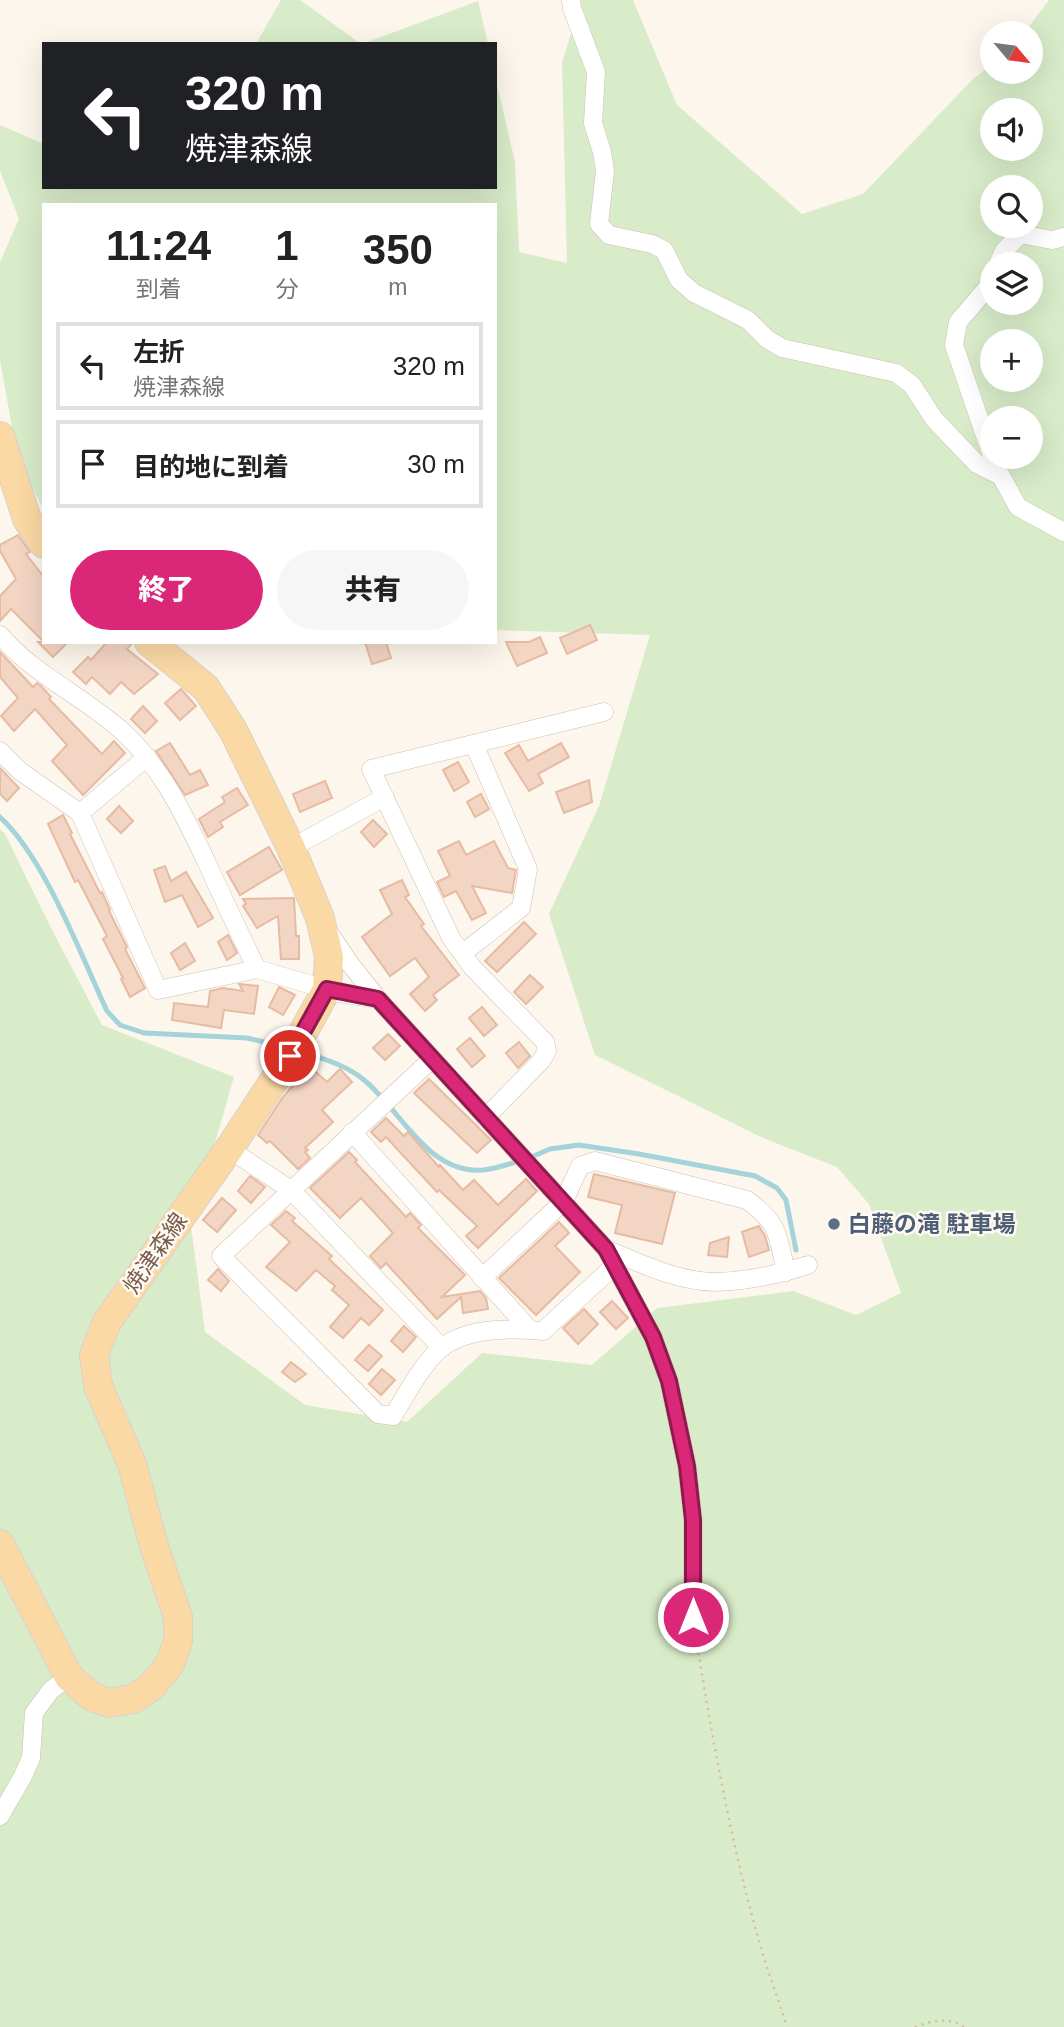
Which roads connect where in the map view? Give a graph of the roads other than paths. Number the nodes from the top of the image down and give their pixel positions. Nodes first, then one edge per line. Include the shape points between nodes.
1 (571, 0) edge
2 (1064, 237) edge
3 (1004, 252) edge
4 (980, 296) edge
5 (980, 421) edge
6 (1, 446) edge
7 (997, 469) edge
8 (999, 475) junction
9 (1064, 531) edge
10 (42, 541) edge
11 (0, 635) edge
12 (151, 644) edge
13 (604, 712) dead end
14 (474, 744) junction
15 (0, 751) edge
16 (147, 757) junction
17 (385, 797) junction
18 (80, 813) junction
19 (290, 848) junction
20 (320, 918) junction
21 (463, 953) junction
22 (257, 969) junction
23 (327, 989) junction
24 (378, 999) junction
25 (432, 1059) junction
26 (485, 1118) junction
27 (352, 1132) junction
28 (229, 1149) junction
29 (291, 1190) junction
30 (564, 1201) junction
31 (606, 1249) junction
32 (808, 1265) dead end
33 (614, 1266) junction
34 (786, 1272) junction
35 (482, 1278) junction
36 (530, 1330) junction
37 (442, 1348) junction
38 (0, 1544) edge
39 (693, 1617) road end
40 (69, 1677) junction
41 (0, 1815) edge

1 - 8 street via 596,72 593,123 605,171 599,224 609,235 664,250 679,280 694,293 748,320 782,348 896,373 912,385 934,419 977,464
2 - 3 street via 1052,240 1020,233
4 - 5 street via 958,321 954,345
6 - 10 main road via 27,519
7 - 8 street
8 - 9 street via 1018,507
11 - 16 street via 27,662 121,730
12 - 19 main road, 焼津森線 via 206,688 233,730
13 - 14 street
14 - 17 street via 371,769
14 - 21 street via 528,869 521,908
15 - 18 street via 20,771
16 - 18 street
16 - 22 street via 183,813
17 - 19 street
17 - 21 street via 451,938
18 - 22 street via 158,990
19 - 20 main road, 焼津森線
20 - 23 main road, 焼津森線 via 329,957
20 - 24 street
21 - 26 street via 545,1042 547,1051
22 - 23 street
23 - 24 street
23 - 28 main road, 焼津森線
24 - 25 street
25 - 26 street
25 - 27 street
26 - 30 street
27 - 29 street
27 - 35 street
28 - 29 street
28 - 40 main road, 焼津森線 via 107,1322 94,1355 98,1386 132,1464 178,1617 178,1641 170,1664 151,1687 132,1699 109,1703 92,1697
29 - 37 street
29 - 37 street via 221,1256 378,1414 393,1416 416,1378
30 - 31 street
30 - 34 street via 580,1166 595,1161 736,1196 774,1224
30 - 35 street
31 - 33 street
31 - 34 street via 670,1273 715,1282
32 - 34 street
33 - 36 street via 543,1331
33 - 39 street via 653,1337 669,1381 693,1520
35 - 36 street
36 - 37 street via 478,1332
38 - 40 main road, 焼津森線
40 - 41 street via 51,1690 34,1713 31,1758

